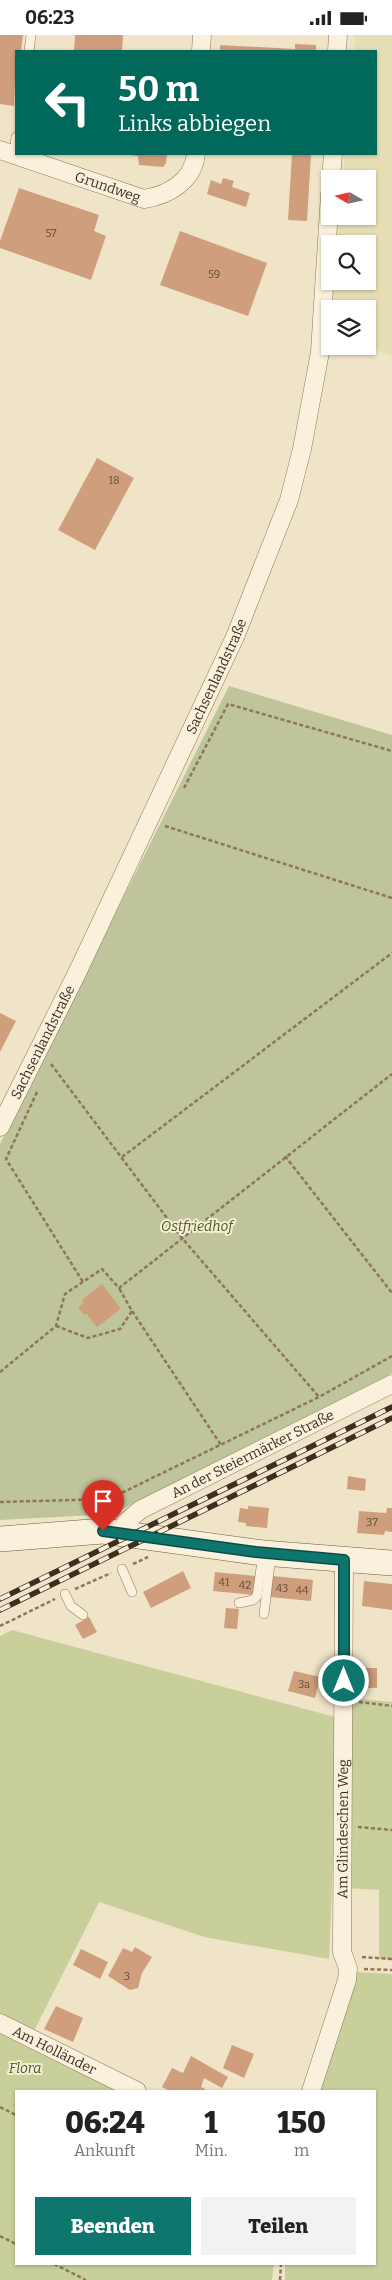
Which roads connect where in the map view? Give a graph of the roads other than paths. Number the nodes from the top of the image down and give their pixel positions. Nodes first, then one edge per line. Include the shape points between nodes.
1 (31, 35) edge
2 (202, 35) edge
3 (338, 35) edge
4 (29, 50) edge
5 (201, 50) edge
6 (337, 50) edge
7 (15, 139) edge
8 (7, 153) edge
9 (196, 155) edge
10 (333, 155) edge
11 (332, 170) edge
12 (328, 225) edge
13 (0, 1127) edge
14 (392, 1384) edge
15 (120, 1532) junction
16 (0, 1539) edge
17 (267, 1553) junction
18 (344, 1560) junction
19 (392, 1563) edge
20 (122, 1569) road end
21 (132, 1592) dead end
22 (66, 1594) road end
23 (240, 1603) dead end
24 (264, 1614) dead end
25 (83, 1615) dead end
26 (0, 2023) edge
27 (135, 2090) edge
28 (311, 2090) edge

1 - 4 lane
2 - 5 street
3 - 6 street
7 - 8 lane
8 - 9 street, Grundweg via 144,199 160,197 174,190 186,178
10 - 11 street
12 - 13 street, Sachsenlandstraße via 320,352 289,500 235,637 78,971
14 - 15 street, An der Steiermärker Straße via 140,1510
15 - 16 street via 85,1531
15 - 17 street
17 - 18 street
17 - 23 lane via 257,1596 247,1603
17 - 24 lane
18 - 19 street
18 - 28 street, Am Glindeschen Weg via 342,1826 347,1980
20 - 21 lane
22 - 25 lane via 71,1606
26 - 27 street, Am Holländer

